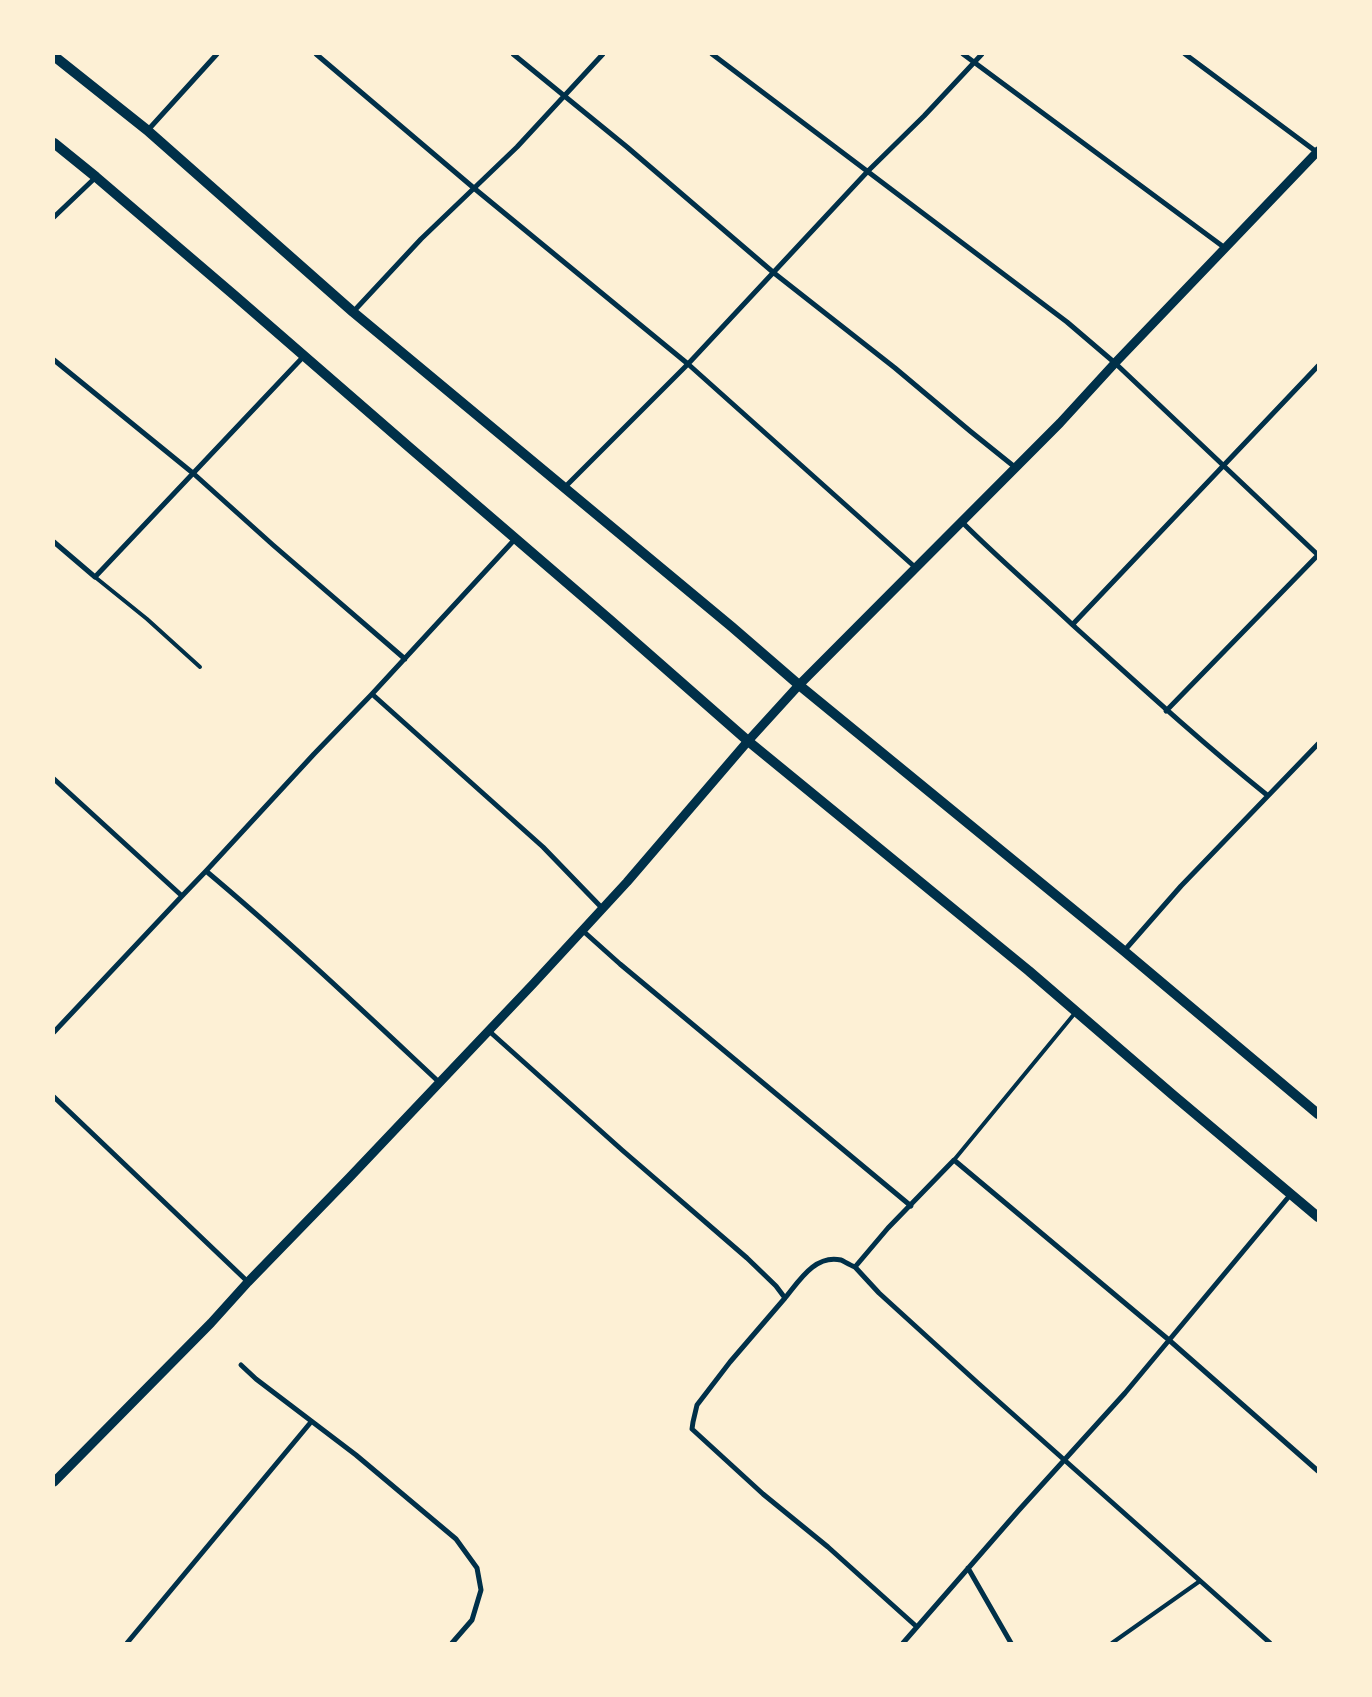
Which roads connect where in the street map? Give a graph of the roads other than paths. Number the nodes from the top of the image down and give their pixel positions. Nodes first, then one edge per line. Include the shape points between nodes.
1 (217, 54) edge
2 (316, 54) edge
3 (513, 54) edge
4 (603, 54) edge
5 (712, 54) edge
6 (963, 54) edge
7 (982, 54) edge
8 (1185, 54) edge
9 (54, 56) edge
10 (973, 62) junction
11 (564, 95) junction
12 (147, 130) junction
13 (54, 143) edge
14 (1318, 152) edge
15 (868, 171) junction
16 (96, 177) junction
17 (475, 189) junction
18 (54, 216) edge
19 (1225, 248) junction
20 (774, 272) junction
21 (353, 312) junction
22 (304, 356) junction
23 (54, 360) edge
24 (1115, 363) junction
25 (688, 364) junction
26 (1318, 366) edge
27 (1224, 466) junction
28 (1016, 468) junction
29 (194, 474) junction
30 (564, 488) junction
31 (962, 522) junction
32 (516, 538) junction
33 (54, 542) edge
34 (1318, 555) edge
35 (916, 568) junction
36 (96, 577) junction
37 (1073, 624) junction
38 (405, 659) junction
39 (200, 667) dead end
40 (798, 685) junction
41 (372, 694) junction
42 (1166, 711) junction
43 (748, 741) junction
44 (1318, 744) edge
45 (54, 779) edge
46 (1267, 795) junction
47 (206, 872) junction
48 (182, 896) junction
49 (602, 908) junction
50 (582, 930) junction
51 (1124, 951) junction
52 (1076, 1012) junction
53 (489, 1031) junction
54 (54, 1032) edge
55 (440, 1083) junction
56 (54, 1097) edge
57 (1318, 1114) edge
58 (954, 1160) junction
59 (1291, 1194) junction
60 (911, 1206) junction
61 (1318, 1217) edge
62 (855, 1267) junction
63 (248, 1282) junction
64 (785, 1298) junction
65 (1169, 1340) junction
66 (241, 1365) dead end
67 (311, 1422) junction
68 (1065, 1459) junction
69 (1318, 1471) edge
70 (54, 1482) edge
71 (968, 1568) junction
72 (1200, 1581) junction
73 (917, 1627) junction
74 (127, 1643) edge
75 (452, 1643) edge
76 (903, 1643) edge
77 (1011, 1643) edge
78 (1112, 1643) edge
79 (1270, 1643) edge

1 - 12 street
2 - 17 street
3 - 11 street
4 - 11 street
5 - 15 street
6 - 10 street
7 - 10 street
8 - 14 street
9 - 12 main road
10 - 15 street
10 - 19 street
11 - 17 street
11 - 20 street
12 - 21 main road
13 - 16 main road
14 - 19 street
15 - 20 street
15 - 24 street
16 - 18 street
16 - 22 main road
17 - 21 street via 421,239
17 - 25 street
19 - 24 street
20 - 25 street
20 - 28 street
21 - 30 main road
22 - 29 street
22 - 32 main road
23 - 29 street
24 - 27 street
24 - 28 street
25 - 30 street
25 - 35 street
26 - 27 street
27 - 34 street
27 - 37 street
28 - 31 street
29 - 36 street
29 - 38 street
30 - 40 main road
31 - 35 street
31 - 37 street via 1022,581
32 - 38 street
32 - 43 main road
33 - 36 street
34 - 42 street
35 - 40 street
36 - 39 lane
37 - 42 street
38 - 41 street
40 - 43 street
40 - 51 main road
41 - 47 street
41 - 49 street via 543,848
42 - 46 street
43 - 49 street
43 - 52 main road
44 - 46 street
45 - 48 street
46 - 51 street
47 - 48 street
47 - 55 street via 288,942
48 - 54 street
49 - 50 street
50 - 53 street
50 - 60 street
51 - 57 main road
52 - 58 lane
52 - 59 main road
53 - 55 street
53 - 64 street via 747,1258
55 - 63 street
56 - 63 street
58 - 60 street
58 - 65 street
59 - 61 main road
59 - 65 street
60 - 62 street
62 - 64 street via 840,1260 816,1264
62 - 68 street via 979,1384
63 - 70 street via 212,1323
64 - 73 street via 697,1405 692,1429
65 - 68 street
65 - 69 street
66 - 67 street
67 - 74 street
67 - 75 street via 356,1455 456,1539 477,1568 480,1590 472,1620
68 - 71 street
68 - 72 street
71 - 73 street
71 - 77 street
72 - 78 lane
72 - 79 street
73 - 76 street

